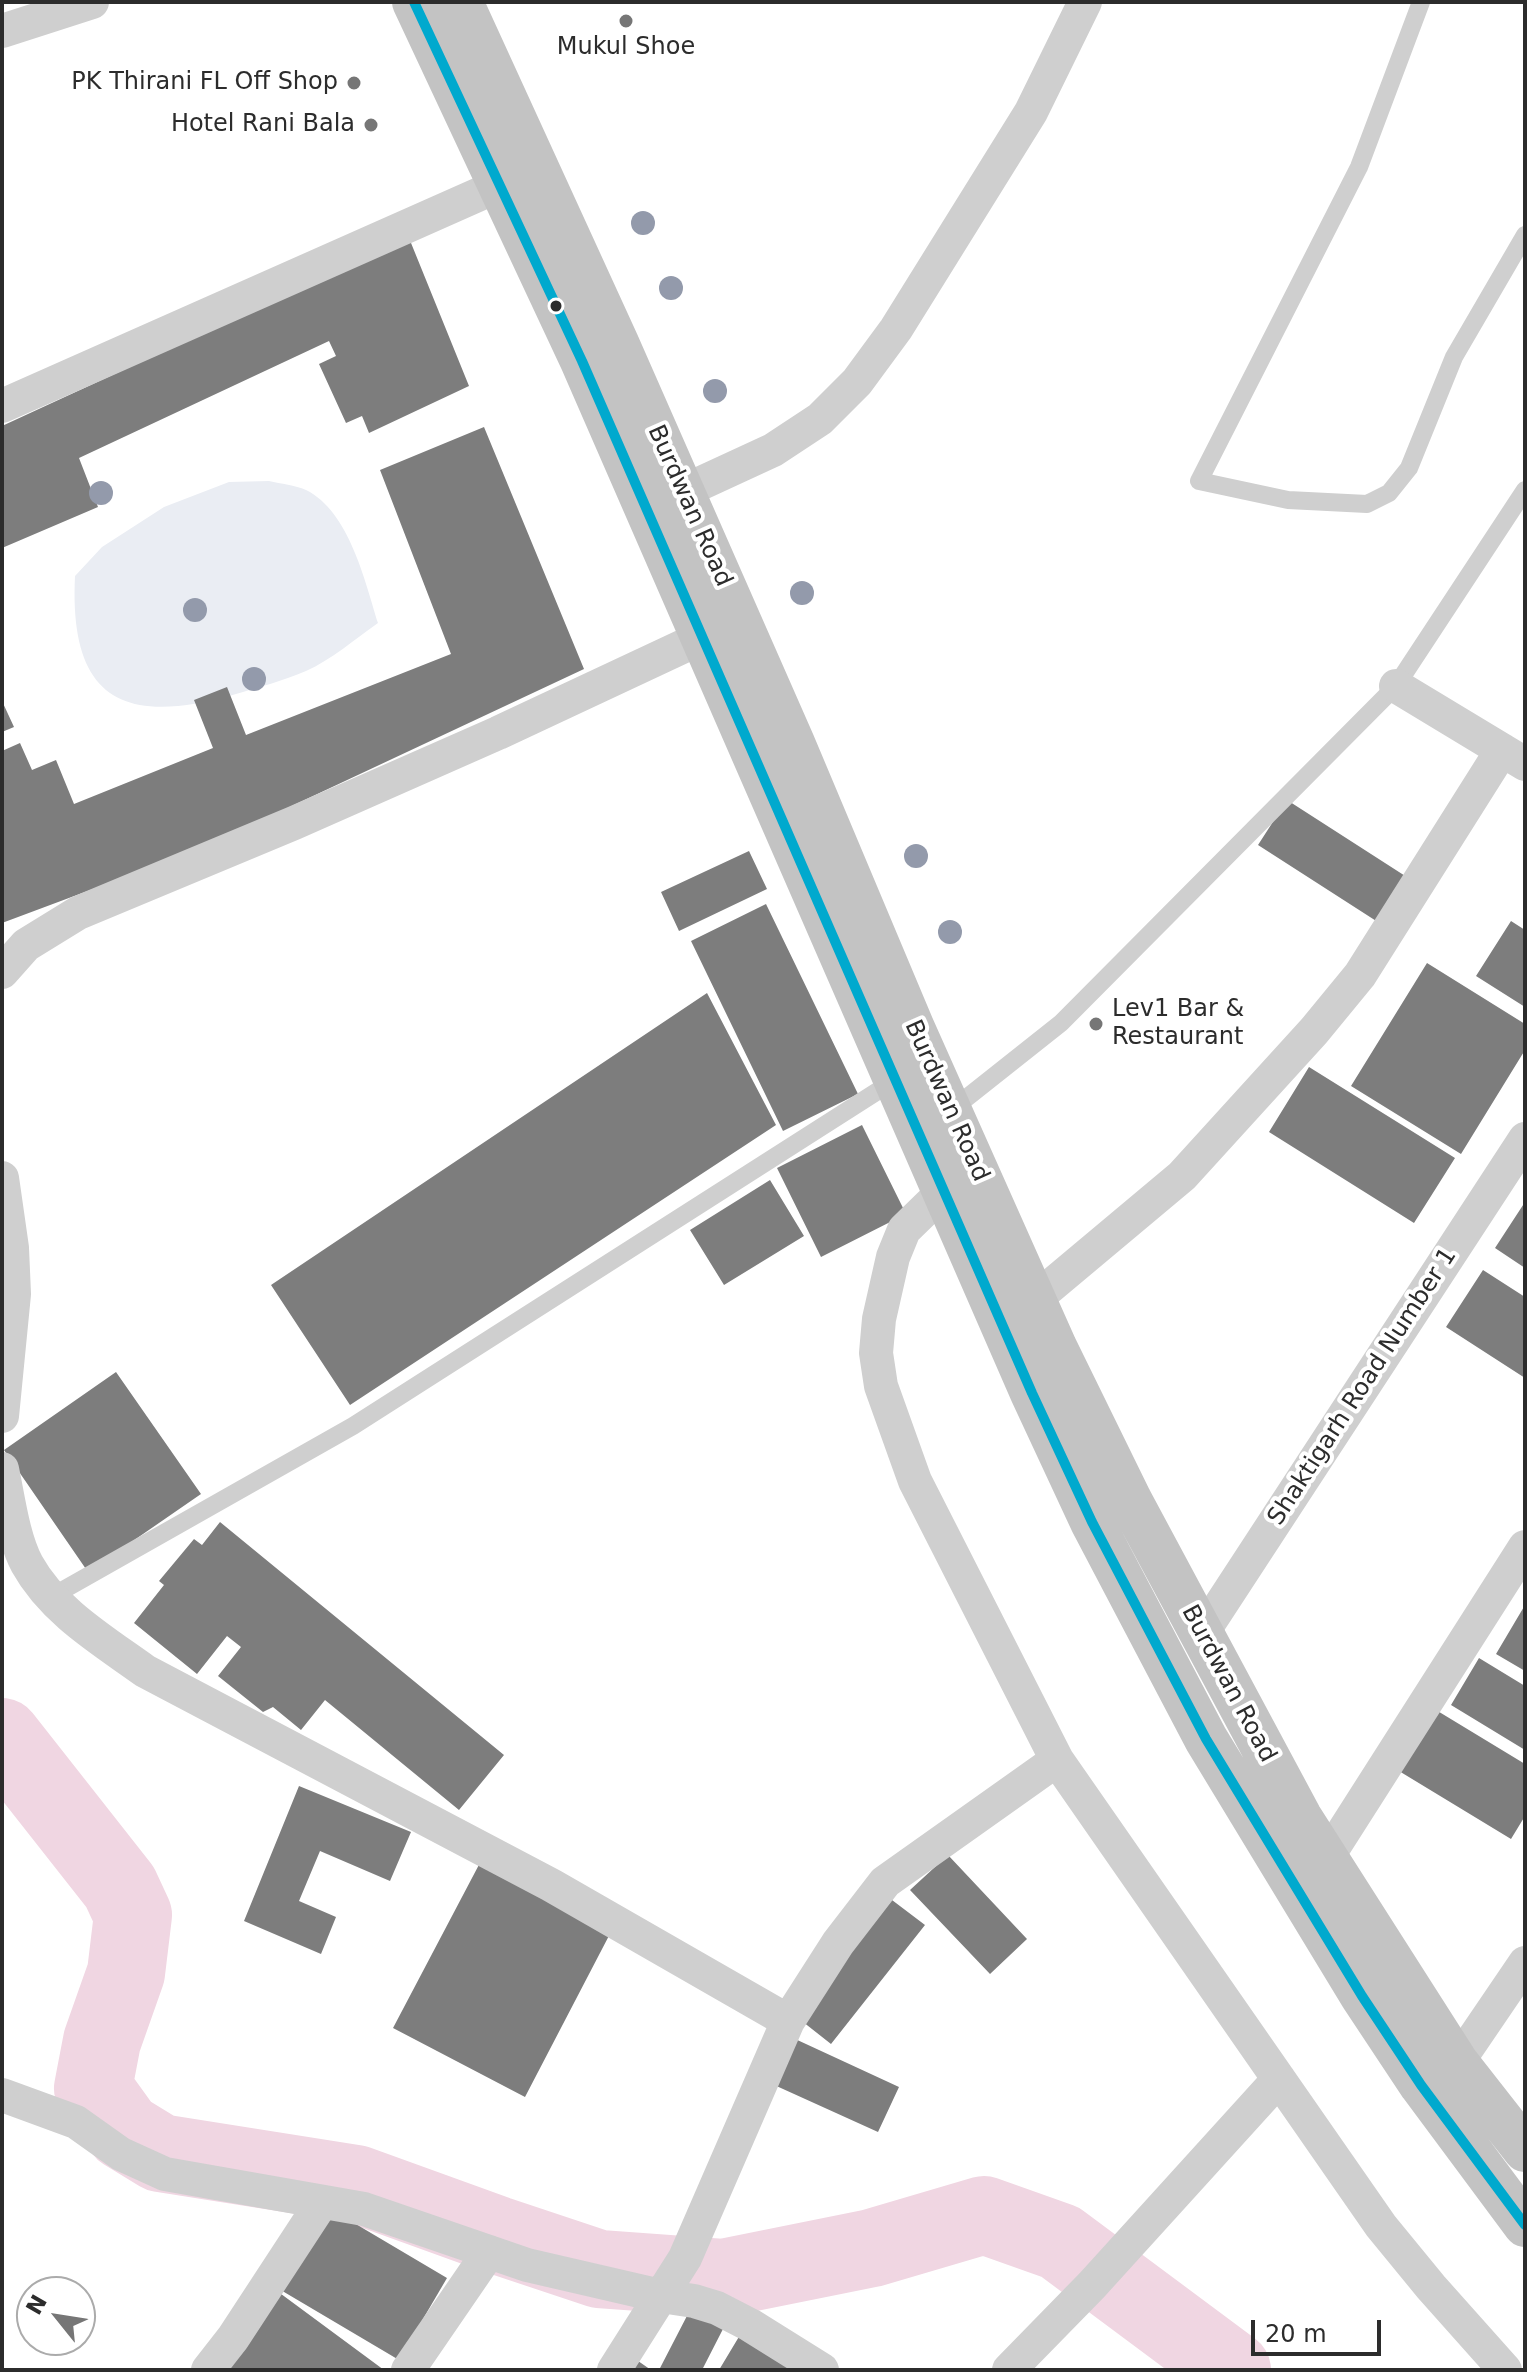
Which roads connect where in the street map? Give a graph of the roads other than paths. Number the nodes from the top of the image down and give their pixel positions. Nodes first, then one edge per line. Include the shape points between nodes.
1 (92, 2) edge
2 (414, 2) edge
3 (461, 2) edge
4 (1085, 2) edge
5 (1421, 2) edge
6 (2, 31) edge
7 (500, 185) junction
8 (1525, 235) edge
9 (600, 352) junction
10 (2, 406) edge
11 (1525, 490) edge
12 (664, 500) junction
13 (703, 637) junction
14 (1396, 686) junction
15 (1513, 757) edge
16 (2, 972) edge
17 (895, 1080) junction
18 (950, 1111) junction
19 (1525, 1139) edge
20 (2, 1178) edge
21 (944, 1191) junction
22 (1034, 1300) junction
23 (2, 1416) edge
24 (2, 1469) edge
25 (1525, 1547) edge
26 (49, 1598) junction
27 (1201, 1635) junction
28 (1057, 1760) junction
29 (1326, 1859) junction
30 (1525, 1963) edge
31 (788, 2021) junction
32 (1457, 2063) junction
33 (1279, 2079) junction
34 (2, 2095) edge
35 (1525, 2150) edge
36 (322, 2202) junction
37 (1525, 2225) edge
38 (489, 2252) junction
39 (672, 2279) junction
40 (809, 2366) edge
41 (208, 2370) edge
42 (408, 2370) edge
43 (614, 2370) edge
44 (1009, 2370) edge
45 (1505, 2370) edge

1 - 6 street
2 - 7 main road, Burdwan Road
3 - 9 main road, Burdwan Road
4 - 12 street via 1031,112 896,329 857,382 820,419 773,450
5 - 8 lane via 1359,167 1199,481 1288,500 1351,504 1367,504 1389,493 1409,468 1454,357
7 - 9 main road, Burdwan Road
7 - 10 street
9 - 12 main road, Burdwan Road
11 - 14 lane
12 - 13 main road, Burdwan Road
12 - 18 main road, Burdwan Road
13 - 16 street via 498,733 78,913 26,945
13 - 17 main road, Burdwan Road
14 - 15 street
14 - 18 lane via 1061,1023
15 - 22 street via 1360,975 1314,1031 1182,1176
17 - 21 main road, Burdwan Road
17 - 26 lane via 353,1426
18 - 22 main road, Burdwan Road
19 - 27 street, Shaktigarh Road Number 1
20 - 23 street via 14,1294
21 - 28 street via 904,1230 893,1257 876,1353 881,1386 915,1481
21 - 37 main road, Burdwan Road via 1092,1522 1206,1739 1370,2009
22 - 27 main road, Burdwan Road
24 - 26 street via 26,1562
25 - 29 street
26 - 31 street via 145,1671 551,1885
27 - 29 main road, Burdwan Road
28 - 31 street via 885,1882
28 - 33 street
29 - 32 main road, Burdwan Road
30 - 32 street
31 - 39 street
32 - 35 main road, Burdwan Road
33 - 44 street
33 - 45 street via 1381,2226
34 - 36 street via 76,2122 121,2154 165,2174
36 - 38 street via 364,2209
36 - 41 street
38 - 39 street via 527,2265
38 - 42 street
39 - 40 street via 694,2301 750,2325
39 - 43 street

